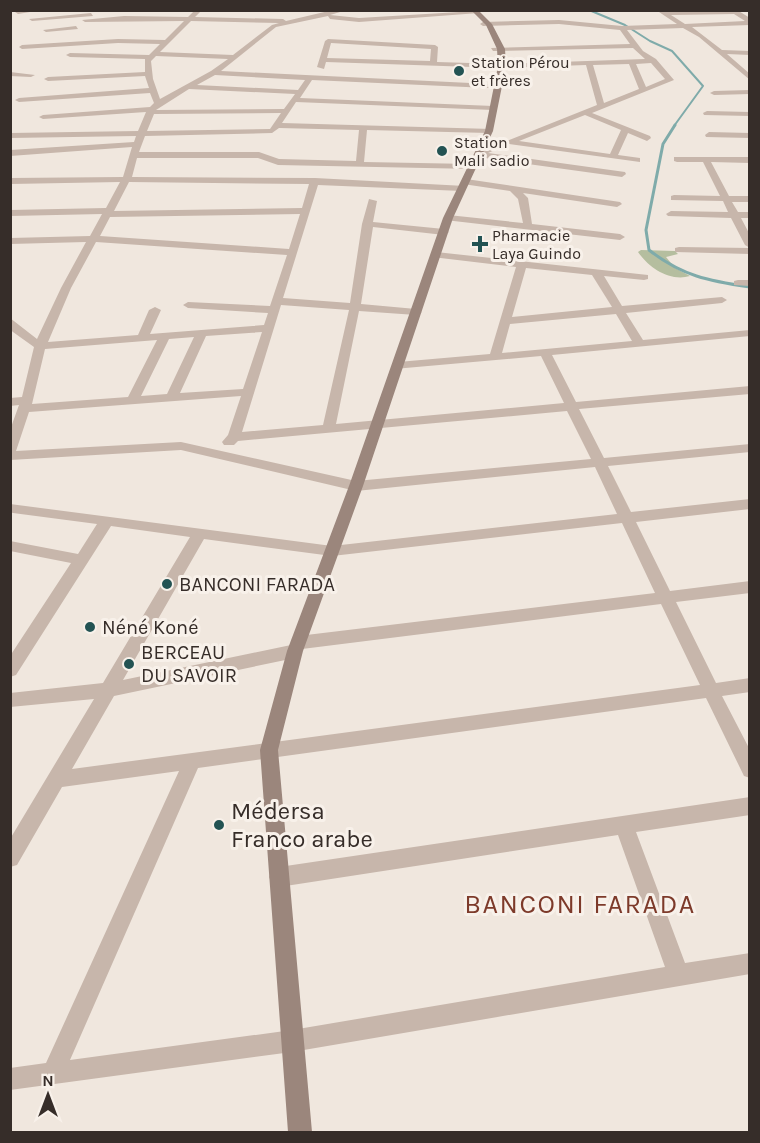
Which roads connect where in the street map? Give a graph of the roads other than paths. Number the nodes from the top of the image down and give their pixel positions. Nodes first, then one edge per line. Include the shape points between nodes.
1 (39, 10) edge
2 (166, 10) edge
3 (199, 10) edge
4 (249, 10) edge
5 (301, 10) edge
6 (344, 10) edge
7 (707, 11) edge
8 (18, 12) edge
9 (472, 12) edge
10 (661, 12) edge
11 (124, 14) edge
12 (91, 15) edge
13 (325, 16) junction
14 (32, 19) dead end
15 (158, 19) junction
16 (347, 20) junction
17 (188, 21) junction
18 (242, 21) junction
19 (292, 21) junction
20 (301, 23) junction
21 (750, 23) edge
22 (486, 24) junction
23 (683, 25) junction
24 (76, 28) junction
25 (622, 28) junction
26 (46, 30) dead end
27 (168, 42) junction
28 (338, 42) junction
29 (73, 44) junction
30 (636, 46) junction
31 (22, 47) dead end
32 (497, 49) junction
33 (719, 52) junction
34 (750, 53) edge
35 (70, 55) dead end
36 (152, 55) junction
37 (235, 57) junction
38 (323, 60) junction
39 (653, 61) junction
40 (632, 62) junction
41 (435, 63) junction
42 (589, 63) junction
43 (492, 65) junction
44 (502, 66) junction
45 (214, 72) junction
46 (10, 74) edge
47 (148, 74) junction
48 (31, 75) dead end
49 (748, 76) edge
50 (314, 78) junction
51 (48, 80) dead end
52 (434, 83) junction
53 (488, 86) junction
54 (187, 87) junction
55 (153, 90) junction
56 (643, 90) junction
57 (299, 92) junction
58 (750, 92) edge
59 (714, 93) dead end
60 (19, 100) dead end
61 (294, 100) junction
62 (601, 105) junction
63 (483, 107) junction
64 (153, 108) junction
65 (493, 108) junction
66 (286, 111) junction
67 (584, 112) junction
68 (707, 113) dead end
69 (750, 114) edge
70 (43, 117) dead end
71 (276, 125) junction
72 (363, 127) junction
73 (626, 129) junction
74 (479, 131) junction
75 (489, 131) junction
76 (141, 133) junction
77 (708, 135) dead end
78 (750, 135) edge
79 (10, 136) edge
80 (647, 138) dead end
81 (507, 142) junction
82 (135, 149) junction
83 (10, 153) edge
84 (479, 153) junction
85 (613, 156) junction
86 (677, 159) dead end
87 (637, 160) dead end
88 (706, 160) junction
89 (750, 160) edge
90 (360, 163) junction
91 (472, 167) junction
92 (622, 174) dead end
93 (128, 178) junction
94 (10, 181) edge
95 (315, 181) junction
96 (464, 185) junction
97 (512, 188) junction
98 (675, 198) dead end
99 (726, 198) junction
100 (750, 199) edge
101 (372, 201) dead end
102 (617, 204) dead end
103 (306, 211) junction
104 (108, 212) junction
105 (10, 213) edge
106 (671, 214) dead end
107 (734, 215) junction
108 (750, 215) edge
109 (448, 218) junction
110 (367, 224) junction
111 (528, 227) junction
112 (444, 232) junction
113 (620, 237) dead end
114 (94, 239) junction
115 (10, 241) edge
116 (750, 245) edge
117 (679, 250) dead end
118 (750, 251) edge
119 (292, 252) junction
120 (435, 255) junction
121 (522, 265) junction
122 (596, 272) junction
123 (644, 277) dead end
124 (722, 300) dead end
125 (188, 305) dead end
126 (276, 305) junction
127 (355, 306) junction
128 (156, 310) dead end
129 (619, 311) junction
130 (416, 312) junction
131 (506, 321) junction
132 (13, 327) edge
133 (269, 328) junction
134 (750, 333) edge
135 (201, 334) junction
136 (165, 336) junction
137 (142, 338) junction
138 (639, 344) junction
139 (40, 346) junction
140 (545, 352) junction
141 (495, 357) junction
142 (398, 366) junction
143 (750, 390) edge
144 (249, 392) junction
145 (172, 397) junction
146 (133, 400) junction
147 (10, 402) edge
148 (26, 404) junction
149 (572, 406) junction
150 (378, 424) junction
151 (327, 429) junction
152 (234, 437) junction
153 (750, 448) edge
154 (10, 450) edge
155 (216, 454) junction
156 (10, 456) edge
157 (600, 464) junction
158 (356, 486) junction
159 (750, 504) edge
160 (11, 508) edge
161 (626, 518) junction
162 (107, 521) junction
163 (200, 533) junction
164 (10, 546) edge
165 (332, 550) junction
166 (82, 560) junction
167 (750, 587) edge
168 (665, 597) junction
169 (297, 647) junction
170 (10, 670) edge
171 (750, 685) edge
172 (109, 690) junction
173 (711, 690) junction
174 (10, 700) edge
175 (269, 750) junction
176 (192, 760) junction
177 (750, 770) edge
178 (57, 779) junction
179 (750, 806) edge
180 (624, 824) junction
181 (10, 858) edge
182 (279, 877) junction
183 (750, 963) edge
184 (679, 975) junction
185 (292, 1041) junction
186 (53, 1073) junction
187 (10, 1079) edge
188 (300, 1132) edge

1 - 8 street
2 - 15 street
3 - 17 street
4 - 18 street
5 - 20 street
6 - 13 street
7 - 10 street
7 - 21 street via 735,12
9 - 16 street via 400,21
9 - 22 main road
10 - 23 street
11 - 12 street
11 - 15 street
12 - 14 street
12 - 24 street
13 - 16 street
13 - 20 street
15 - 17 street
16 - 28 street
17 - 18 street
17 - 27 street
18 - 19 street
19 - 20 street
19 - 37 street via 274,26
21 - 23 street
22 - 25 street via 559,22
22 - 32 main road via 499,40
23 - 25 street
23 - 33 street
24 - 26 street
24 - 29 street
25 - 30 street
27 - 29 street via 120,37
27 - 36 street
28 - 38 street via 328,41
28 - 41 street via 398,41 435,47
29 - 31 street
30 - 32 street
30 - 39 street
32 - 43 main road
32 - 44 main road
33 - 34 street
33 - 49 street
35 - 36 street
36 - 37 street
36 - 47 street via 147,61
37 - 45 street
38 - 41 street
38 - 50 street
39 - 40 street
39 - 56 street via 670,80
40 - 42 street
40 - 56 street
41 - 43 street
41 - 52 street
42 - 44 street
42 - 62 street
43 - 44 street
43 - 53 main road
44 - 65 main road
45 - 50 street
45 - 54 street
46 - 48 street
47 - 51 street
47 - 55 street
50 - 52 street
50 - 57 street
52 - 53 street
53 - 63 main road
54 - 57 street
54 - 64 street
55 - 60 street
55 - 64 street
56 - 62 street
57 - 61 street
58 - 59 street
61 - 63 street
61 - 66 street
62 - 67 street
63 - 65 street
63 - 74 main road
64 - 66 street
64 - 70 street
64 - 76 street
65 - 75 main road
66 - 71 street
67 - 73 street
67 - 81 street
68 - 69 street
71 - 72 street
71 - 76 street via 272,131
72 - 74 street
72 - 90 street
73 - 80 street
73 - 85 street
74 - 75 street
74 - 84 main road
75 - 84 main road
76 - 79 street
76 - 82 street
77 - 78 street
81 - 84 street
81 - 85 street
82 - 83 street
82 - 90 street via 270,154 278,162
82 - 93 street
84 - 91 main road
84 - 92 street
85 - 87 street
86 - 88 street
88 - 89 street
88 - 99 street
90 - 91 street
91 - 96 main road
93 - 94 street
93 - 95 street
93 - 104 street
95 - 96 street
95 - 103 street
96 - 97 street
96 - 109 main road
97 - 102 street
97 - 111 street via 522,198
98 - 99 street
99 - 100 street
99 - 107 street
101 - 110 street
103 - 104 street
103 - 119 street
104 - 105 street
104 - 114 street
106 - 107 street
107 - 108 street
107 - 116 street
109 - 111 street
109 - 112 main road
110 - 112 street
110 - 127 street
111 - 113 street
112 - 120 main road
114 - 115 street
114 - 119 street
114 - 139 street
117 - 118 street
119 - 126 street
120 - 121 street
120 - 130 main road
121 - 122 street
121 - 131 street
122 - 123 street
122 - 129 street
124 - 129 street
125 - 126 street
126 - 127 street
126 - 133 street
127 - 130 street
127 - 151 street
128 - 137 street
129 - 131 street
129 - 138 street
130 - 142 main road
131 - 141 street
132 - 139 street
133 - 135 street
133 - 144 street
134 - 138 street
135 - 136 street
135 - 145 street
136 - 137 street
136 - 146 street
137 - 139 street
138 - 140 street
139 - 148 street
140 - 141 street
140 - 149 street
141 - 142 street
142 - 150 main road
143 - 149 street
144 - 145 street
144 - 152 street
145 - 146 street
146 - 148 street
147 - 148 street
148 - 154 street
149 - 150 street
149 - 157 street
150 - 151 street
150 - 158 main road
151 - 152 street
152 - 155 street
153 - 157 street
155 - 156 street via 181,446
155 - 158 street
157 - 158 street
157 - 161 street
158 - 165 main road
159 - 161 street
160 - 162 street
161 - 165 street
161 - 168 street
162 - 163 street
162 - 166 street
163 - 165 street
163 - 172 street
164 - 166 street
165 - 169 main road
166 - 170 street
167 - 168 street
168 - 169 street
168 - 173 street
169 - 172 street
169 - 175 main road
171 - 173 street
172 - 174 street
172 - 178 street
173 - 175 street
173 - 177 street
175 - 176 street
175 - 182 main road
176 - 178 street
176 - 186 street
178 - 181 street
179 - 180 street
180 - 182 street
180 - 184 street
182 - 185 main road
183 - 184 street
184 - 185 street
185 - 186 street
185 - 188 main road
186 - 187 street

